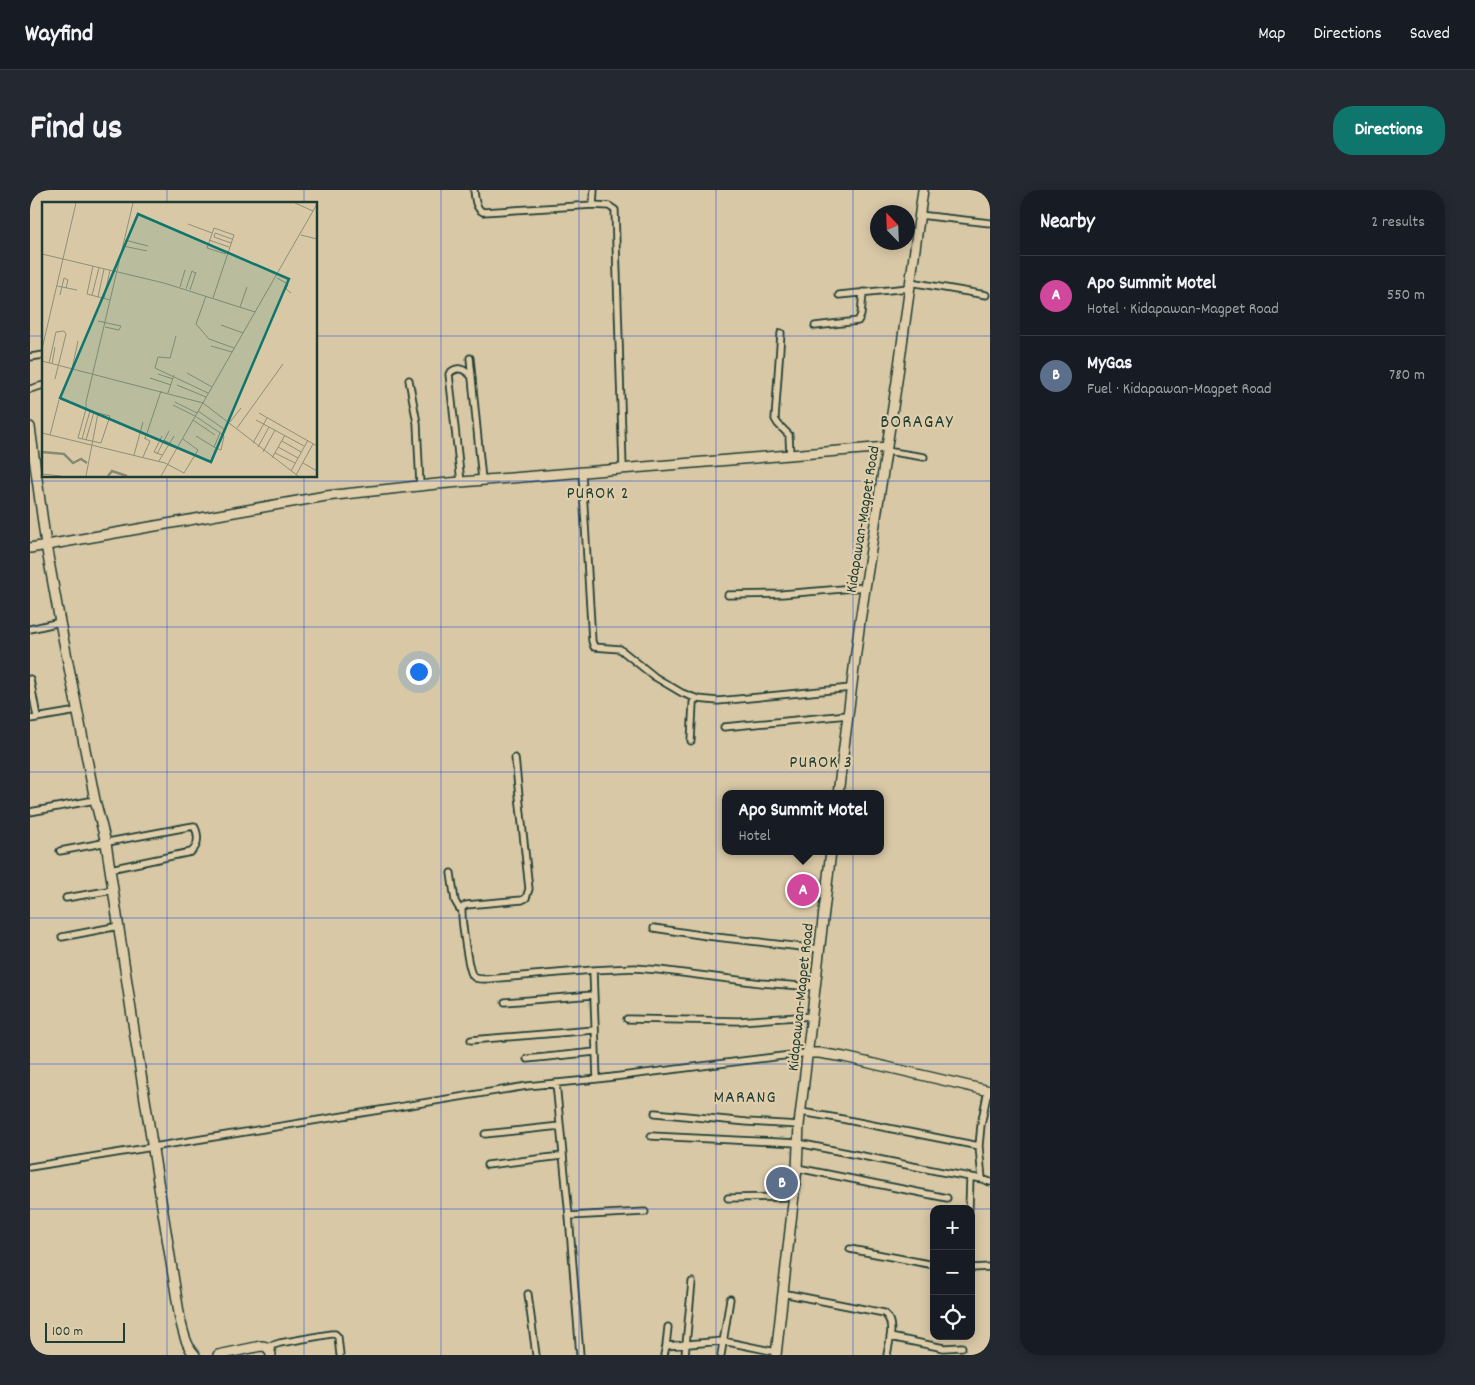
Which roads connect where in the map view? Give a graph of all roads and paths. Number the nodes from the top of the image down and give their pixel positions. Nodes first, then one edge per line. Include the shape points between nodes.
1 (474, 190) edge
2 (594, 190) edge
3 (923, 190) edge
4 (593, 205) junction
5 (920, 215) junction
6 (990, 223) edge
7 (910, 285) junction
8 (863, 292) junction
9 (839, 294) dead end
10 (986, 295) dead end
11 (815, 326) dead end
12 (781, 333) dead end
13 (470, 358) dead end
14 (472, 377) junction
15 (409, 380) dead end
16 (30, 427) edge
17 (887, 449) junction
18 (790, 455) junction
19 (924, 457) dead end
20 (623, 468) junction
21 (582, 473) junction
22 (482, 480) junction
23 (461, 482) junction
24 (420, 486) junction
25 (46, 545) junction
26 (30, 548) edge
27 (866, 586) junction
28 (728, 595) dead end
29 (60, 622) junction
30 (30, 629) edge
31 (30, 679) edge
32 (851, 688) junction
33 (695, 698) junction
34 (77, 711) junction
35 (848, 715) junction
36 (33, 718) edge
37 (724, 727) dead end
38 (691, 741) dead end
39 (515, 758) dead end
40 (839, 790) edge
41 (95, 800) junction
42 (30, 812) edge
43 (106, 843) junction
44 (60, 851) dead end
45 (831, 855) edge
46 (110, 869) junction
47 (451, 873) dead end
48 (113, 890) junction
49 (66, 898) dead end
50 (462, 908) junction
51 (119, 926) junction
52 (654, 928) dead end
53 (62, 937) dead end
54 (819, 949) junction
55 (593, 970) junction
56 (815, 987) junction
57 (594, 995) junction
58 (505, 1002) dead end
59 (812, 1016) junction
60 (626, 1019) dead end
61 (594, 1030) junction
62 (471, 1040) dead end
63 (595, 1052) junction
64 (807, 1053) junction
65 (527, 1059) dead end
66 (597, 1079) junction
67 (556, 1083) junction
68 (989, 1091) edge
69 (801, 1112) junction
70 (655, 1113) dead end
71 (799, 1125) junction
72 (560, 1126) junction
73 (485, 1134) dead end
74 (651, 1136) dead end
75 (798, 1143) junction
76 (979, 1146) junction
77 (152, 1148) junction
78 (562, 1156) junction
79 (487, 1165) dead end
80 (30, 1168) edge
81 (797, 1168) junction
82 (970, 1177) junction
83 (982, 1179) junction
84 (990, 1182) edge
85 (728, 1198) dead end
86 (793, 1198) junction
87 (947, 1198) dead end
88 (969, 1205) edge
89 (645, 1212) dead end
90 (569, 1216) junction
91 (850, 1249) dead end
92 (930, 1264) edge
93 (990, 1267) edge
94 (975, 1268) edge
95 (692, 1282) dead end
96 (782, 1293) junction
97 (528, 1294) dead end
98 (730, 1299) dead end
99 (668, 1327) dead end
100 (890, 1337) junction
101 (723, 1341) junction
102 (686, 1345) junction
103 (666, 1346) junction
104 (962, 1347) dead end
105 (269, 1351) edge
106 (243, 1352) edge
107 (776, 1354) edge
108 (195, 1355) edge
109 (218, 1355) edge
110 (340, 1355) edge
111 (536, 1355) edge
112 (580, 1355) edge
113 (664, 1355) edge
114 (686, 1355) edge
115 (721, 1355) edge
116 (887, 1355) edge

1 - 4 street via 476,205 483,212
2 - 4 street
3 - 5 street, Kidapawan-Magpet Road
4 - 20 street via 609,206 615,212
5 - 6 street
5 - 7 street, Kidapawan-Magpet Road
7 - 8 street
7 - 10 street
7 - 17 street, Kidapawan-Magpet Road
8 - 9 street
8 - 11 street via 858,321
12 - 18 street via 775,419 789,435
13 - 14 street
14 - 22 street
14 - 23 street via 460,368 449,374
15 - 24 street via 416,415
16 - 25 street
17 - 18 street
17 - 19 street
17 - 27 street, Kidapawan-Magpet Road
18 - 20 street
20 - 21 street
21 - 22 street
21 - 33 street via 592,644 598,648 620,649 655,677
22 - 23 street
23 - 24 street
24 - 25 street via 326,496
25 - 26 street
25 - 29 street
27 - 28 street via 782,594
27 - 32 street, Kidapawan-Magpet Road
29 - 30 street
29 - 34 street
31 - 36 street
32 - 33 street via 718,700
32 - 35 street, Kidapawan-Magpet Road
33 - 38 street
34 - 36 street
34 - 41 street
35 - 37 street
35 - 40 street, Kidapawan-Magpet Road
39 - 50 street via 530,888 528,894 519,901
41 - 42 street
41 - 43 street
43 - 44 street
43 - 46 street
43 - 46 street via 188,826 194,826 197,832 197,843 191,852
45 - 54 street, Kidapawan-Magpet Road
46 - 48 street
47 - 50 street via 455,901 458,908
48 - 49 street
48 - 51 street
50 - 55 street via 469,965 476,979
51 - 53 street
51 - 77 street
52 - 54 street
54 - 56 street, Kidapawan-Magpet Road
55 - 56 street via 635,968
55 - 57 street
56 - 59 street, Kidapawan-Magpet Road
57 - 58 street
57 - 61 street
59 - 60 street via 739,1021
59 - 64 street, Kidapawan-Magpet Road
61 - 62 street
61 - 63 street
63 - 65 street
63 - 66 street
64 - 66 street
64 - 68 street via 844,1057
64 - 69 street, Kidapawan-Magpet Road
66 - 67 street
67 - 72 street
67 - 77 street
68 - 76 street
69 - 71 street, Kidapawan-Magpet Road
69 - 76 street
70 - 71 street
71 - 75 street, Kidapawan-Magpet Road
72 - 73 street
72 - 78 street
74 - 75 street
75 - 81 street, Kidapawan-Magpet Road
75 - 82 street
76 - 83 street
77 - 80 street
77 - 108 street via 180,1319
78 - 79 street
78 - 90 street
81 - 86 street, Kidapawan-Magpet Road
81 - 87 street
82 - 83 street
82 - 88 street
83 - 84 street
85 - 86 street
86 - 96 street, Kidapawan-Magpet Road
89 - 90 street
90 - 112 street
91 - 92 street
93 - 94 street
95 - 102 street
96 - 100 street via 884,1313 890,1319
96 - 107 street, Kidapawan-Magpet Road
97 - 111 street
98 - 101 street
99 - 103 street
100 - 104 street via 944,1348
100 - 116 street
101 - 102 street
101 - 107 street
101 - 115 street
102 - 103 street
102 - 114 street
103 - 113 street
105 - 106 street via 261,1346
105 - 110 street via 280,1343 336,1334
106 - 109 street

